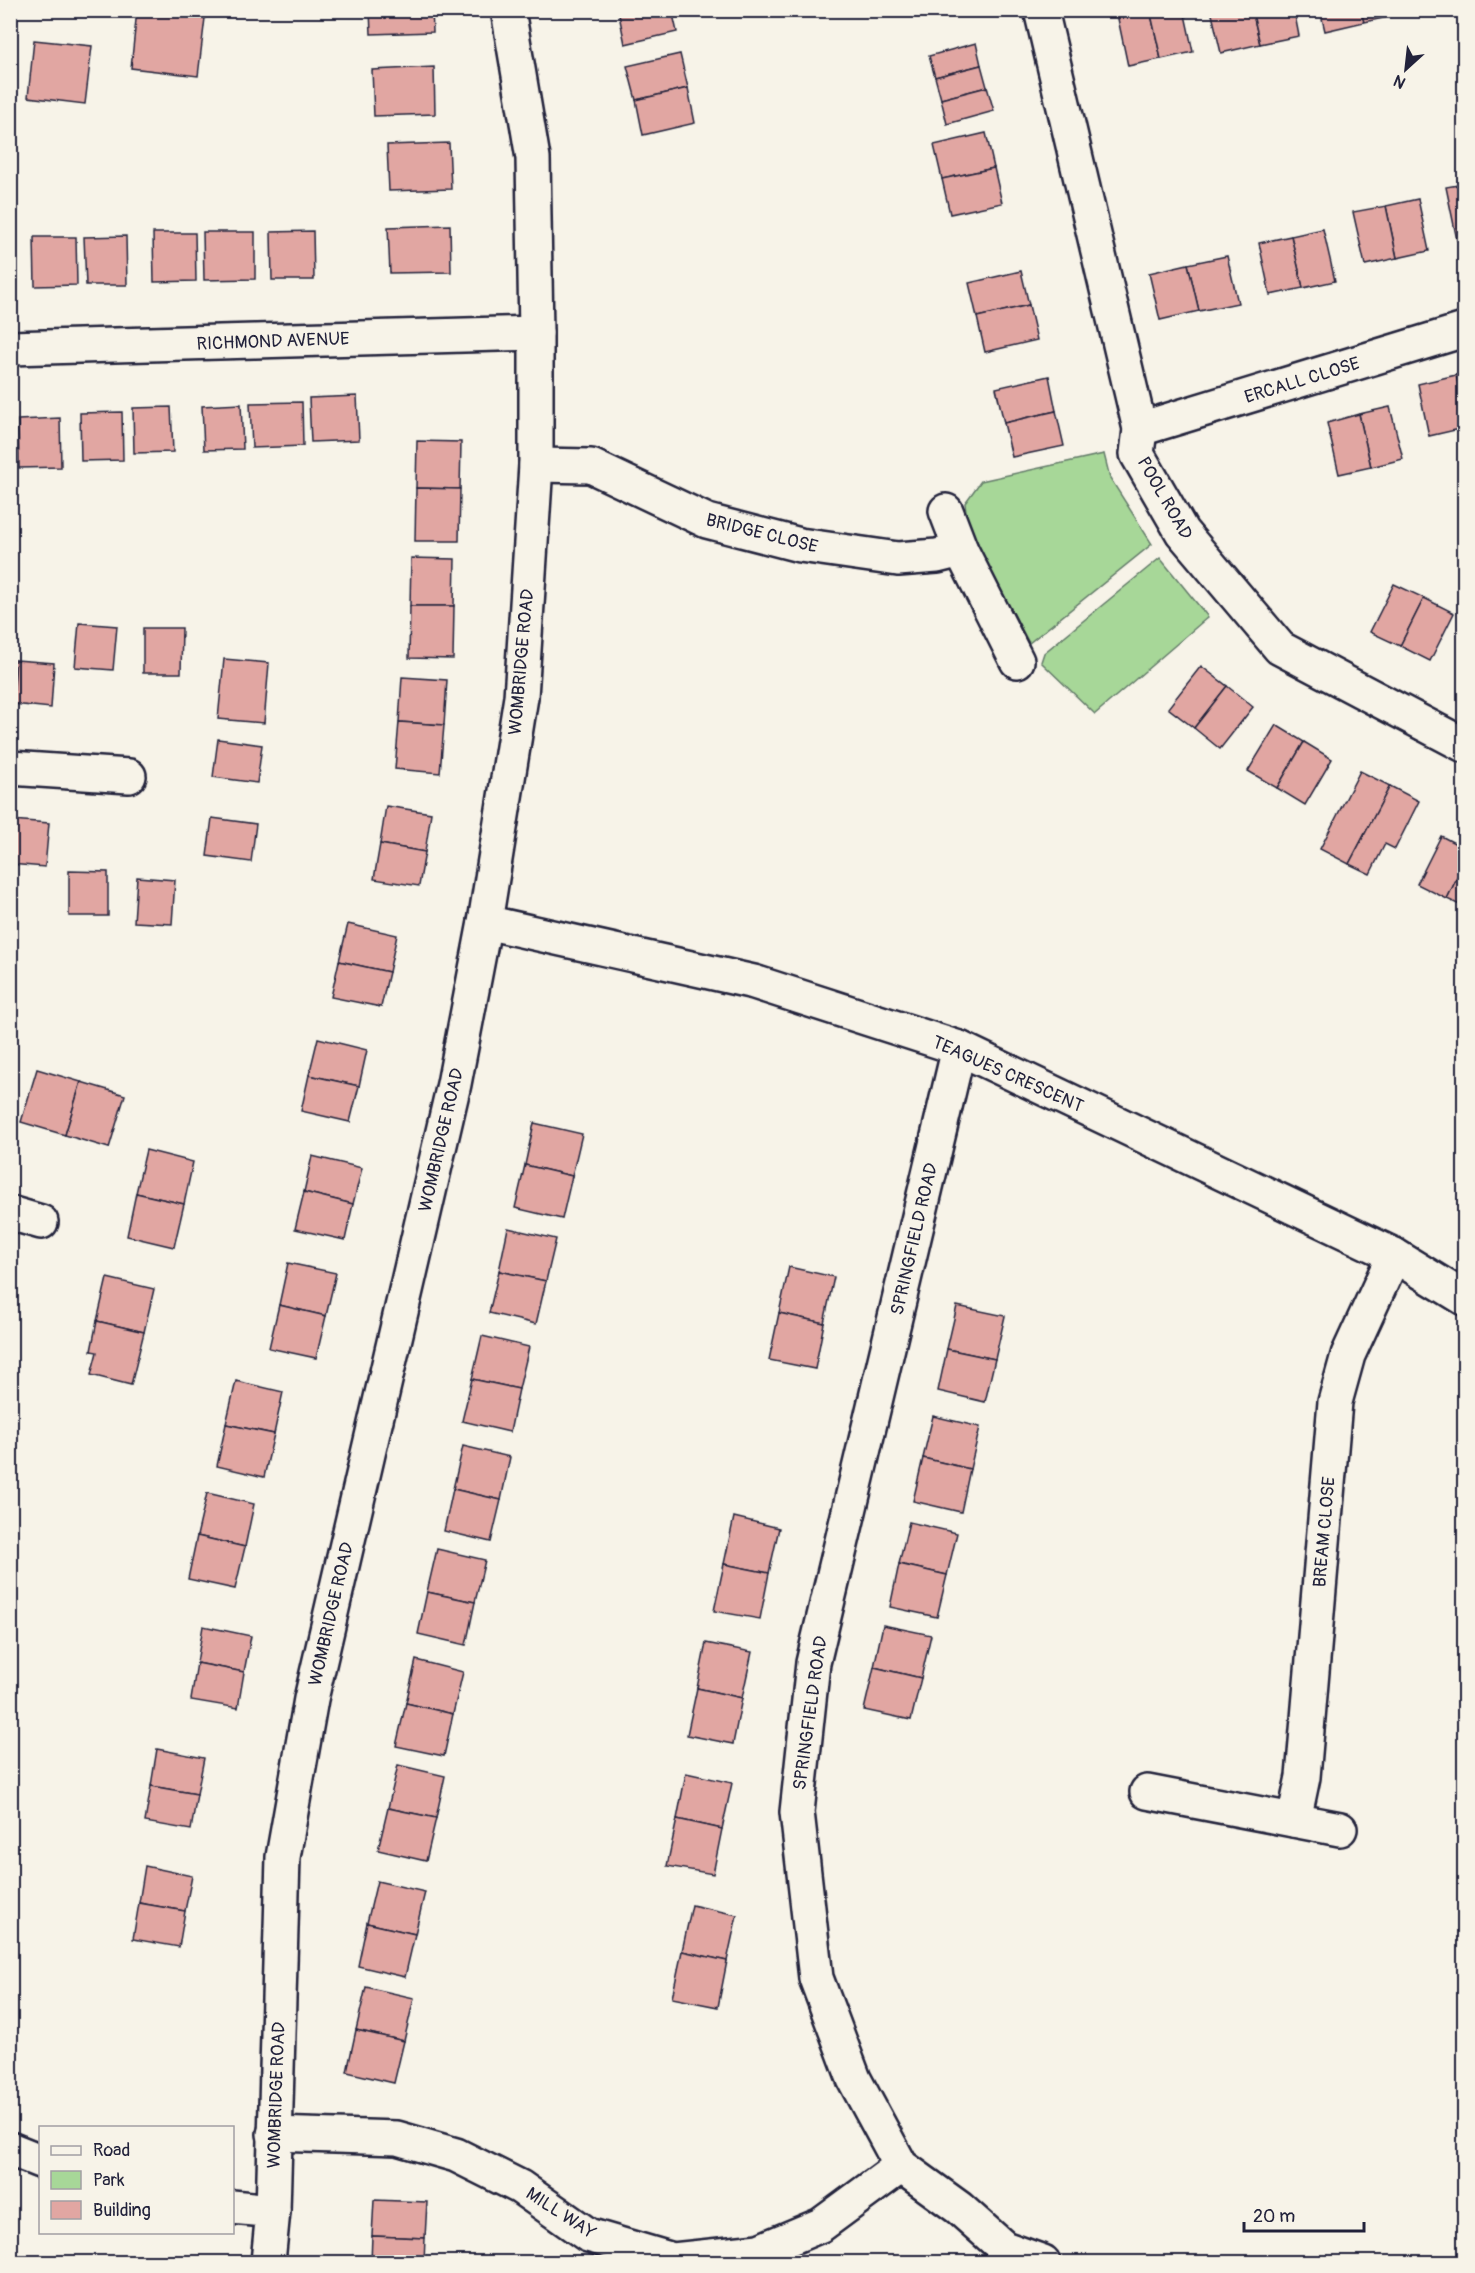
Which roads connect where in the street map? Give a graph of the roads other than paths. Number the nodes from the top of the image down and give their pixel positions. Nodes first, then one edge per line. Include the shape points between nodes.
1 (508, 10) edge
2 (1041, 10) edge
3 (1464, 330) edge
4 (536, 333) junction
5 (10, 348) edge
6 (1140, 429) junction
7 (536, 465) junction
8 (946, 511) dead end
9 (962, 550) junction
10 (1017, 661) dead end
11 (1464, 745) edge
12 (10, 768) edge
13 (129, 776) dead end
14 (486, 922) junction
15 (959, 1048) junction
16 (1394, 1255) junction
17 (1464, 1298) edge
18 (1147, 1792) dead end
19 (1294, 1820) junction
20 (1340, 1829) dead end
21 (274, 2134) junction
22 (10, 2149) edge
23 (39, 2161) edge
24 (901, 2166) junction
25 (234, 2207) edge
26 (273, 2211) junction
27 (268, 2262) edge
28 (1042, 2262) edge

1 - 4 street, WOMBRIDGE ROAD via 533,158
2 - 6 street, POOL ROAD
3 - 6 street, ERCALL CLOSE
4 - 5 street, RICHMOND AVENUE
4 - 7 street, WOMBRIDGE ROAD
6 - 11 street, POOL ROAD via 1137,454 1182,532 1280,648
7 - 9 street, BRIDGE CLOSE via 591,466 707,521 800,545 898,559
7 - 14 street, WOMBRIDGE ROAD via 521,697
8 - 9 street
9 - 10 street
12 - 13 street
14 - 15 street, TEAGUES CRESCENT via 754,982
14 - 21 street, WOMBRIDGE ROAD via 454,1084 311,1699 291,1810 283,1857
15 - 16 street, TEAGUES CRESCENT
15 - 24 street, SPRINGFIELD ROAD via 813,1663 797,1812 816,1978 854,2079
16 - 17 street, TEAGUES CRESCENT
16 - 19 street, BREAM CLOSE via 1348,1355 1335,1402 1303,1777
18 - 19 street
19 - 20 street
21 - 24 street, MILL WAY via 397,2138 456,2155 520,2187 588,2235 673,2260 759,2251 821,2225
21 - 26 street, WOMBRIDGE ROAD
22 - 23 street
24 - 28 street, SPRINGFIELD ROAD via 959,2208 1004,2248
25 - 26 street
26 - 27 street, WOMBRIDGE ROAD

